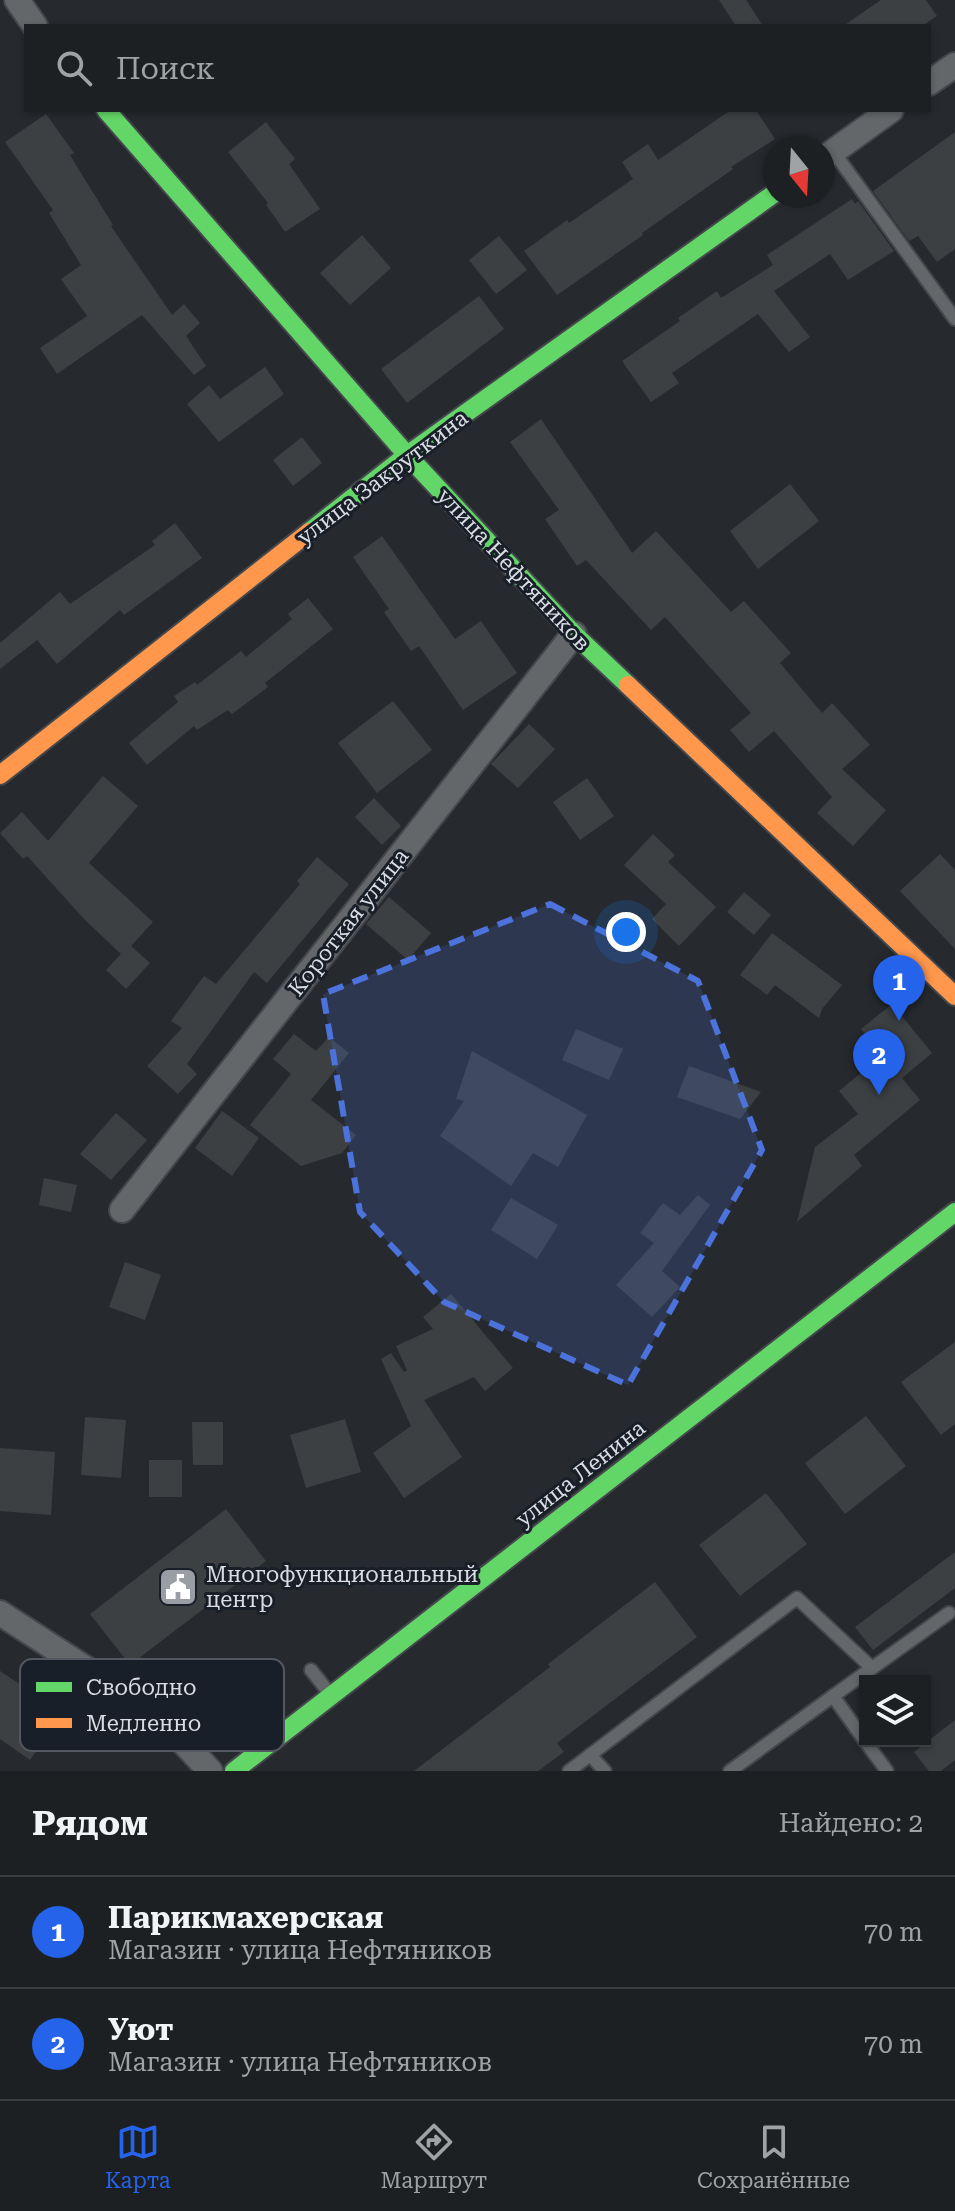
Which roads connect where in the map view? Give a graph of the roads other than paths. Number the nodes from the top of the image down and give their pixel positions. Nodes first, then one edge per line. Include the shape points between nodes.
1 (17, 0) edge
2 (34, 24) edge
3 (955, 65) edge
4 (931, 82) edge
5 (108, 112) edge
6 (888, 112) edge
7 (835, 150) edge
8 (835, 164) edge
9 (763, 202) edge
10 (955, 319) edge
11 (407, 455) junction
12 (574, 634) junction
13 (0, 775) edge
14 (955, 996) edge
15 (122, 1210) dead end
16 (950, 1225) edge
17 (0, 1613) edge
18 (949, 1613) dead end
19 (71, 1659) edge
20 (872, 1668) junction
21 (311, 1670) dead end
22 (332, 1696) junction
23 (833, 1696) junction
24 (284, 1733) edge
25 (859, 1733) edge
26 (869, 1747) edge
27 (191, 1751) edge
28 (260, 1751) edge
29 (590, 1755) junction
30 (210, 1771) edge
31 (234, 1771) edge
32 (569, 1771) edge
33 (605, 1771) edge
34 (730, 1771) edge
35 (887, 1771) edge

1 - 2 street
3 - 4 street
5 - 11 street, улица Нефтяников
6 - 7 street
8 - 10 lane
9 - 11 street, улица Закруткина
11 - 12 street, улица Нефтяников
11 - 13 street, улица Закруткина
12 - 14 street, улица Нефтяников
12 - 15 street, Короткая улица
16 - 22 street, улица Ленина
17 - 19 street
18 - 20 lane
20 - 23 lane
20 - 29 lane via 797,1598
21 - 22 lane
22 - 24 street, улица Ленина
23 - 25 lane
23 - 34 lane
26 - 35 lane
27 - 30 street
28 - 31 street, улица Ленина
29 - 32 lane
29 - 33 lane

